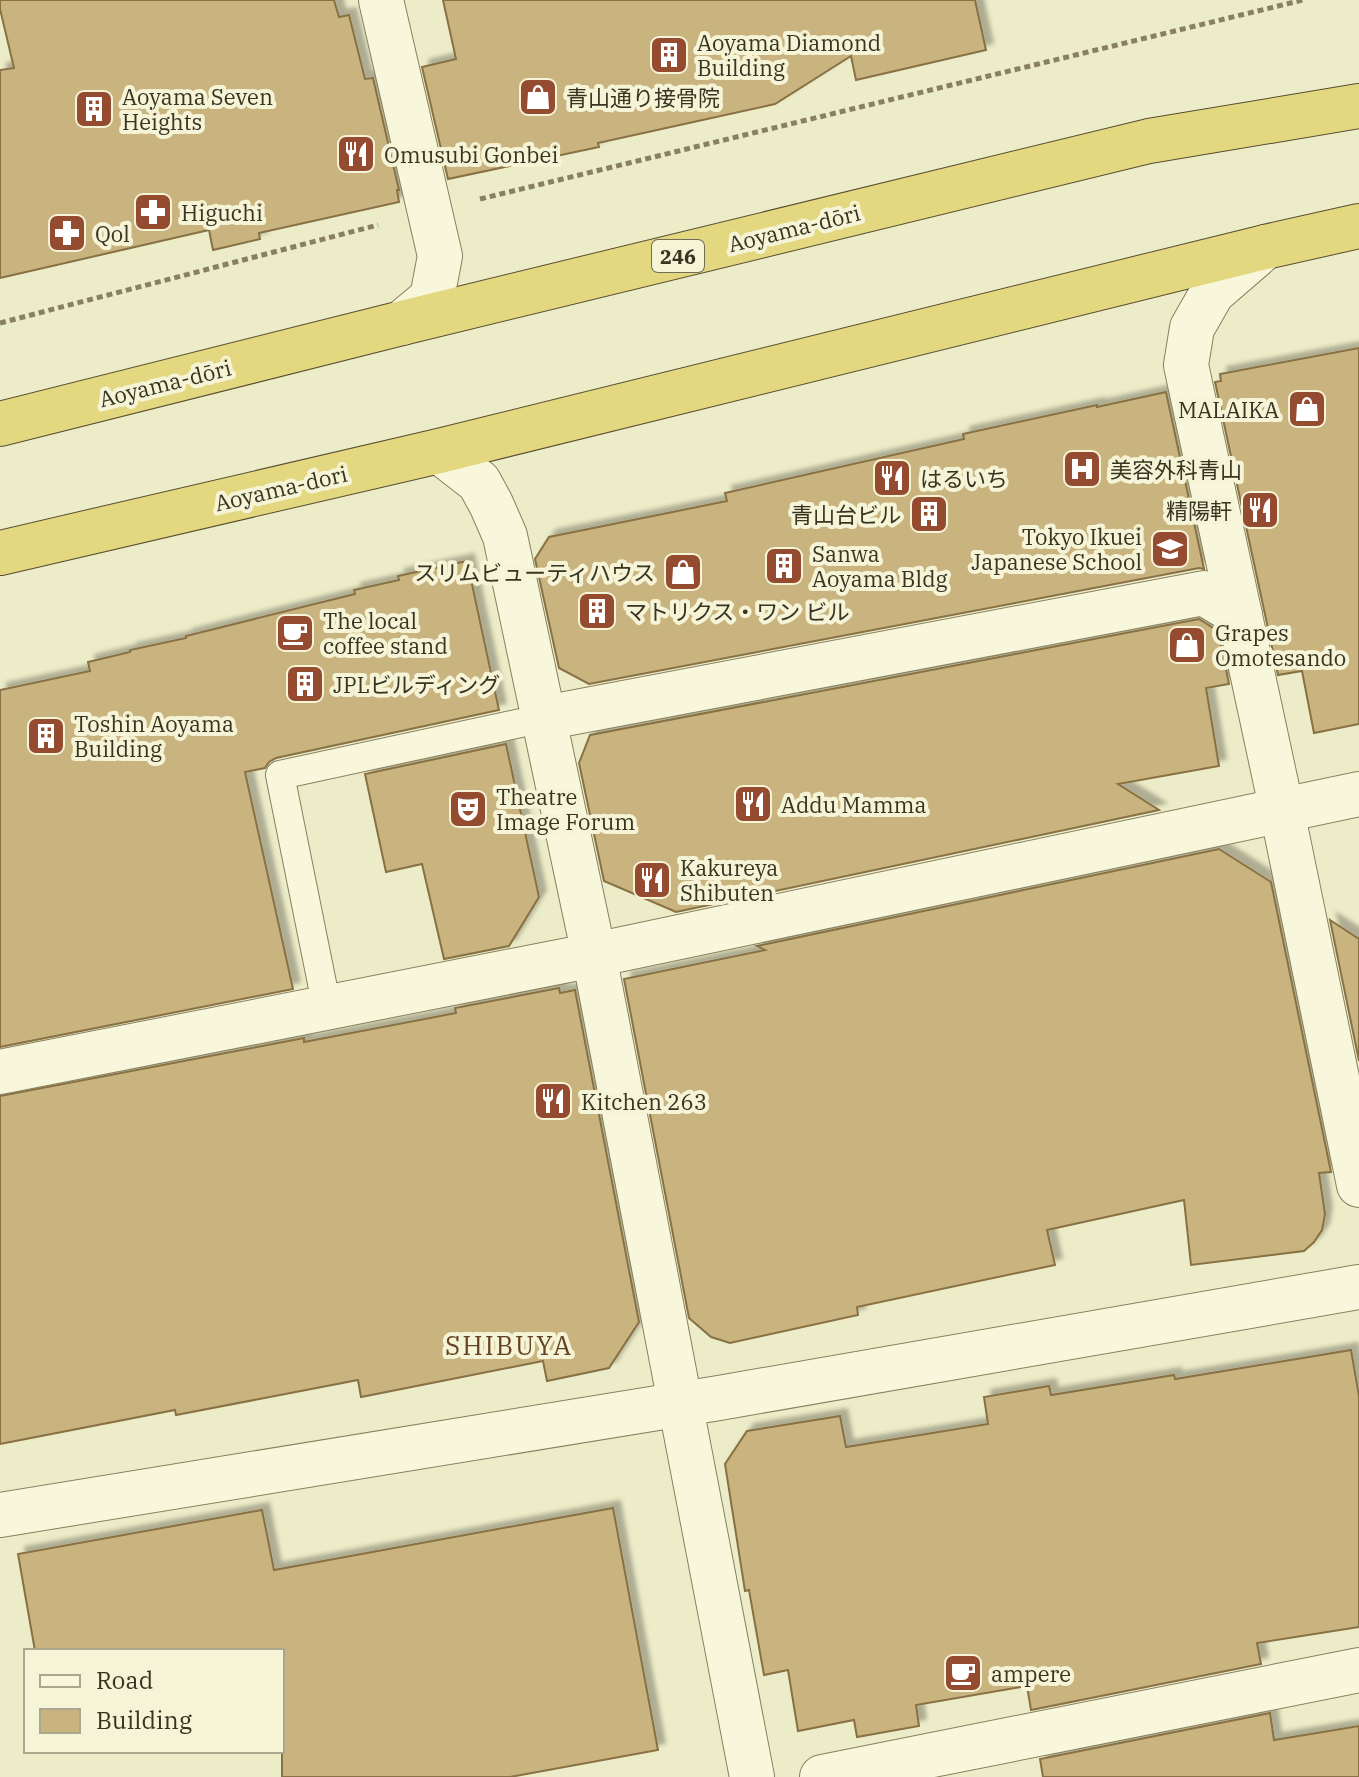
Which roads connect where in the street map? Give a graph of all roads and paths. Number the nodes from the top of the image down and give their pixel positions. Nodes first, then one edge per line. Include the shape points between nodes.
1 (381, 0) edge
2 (1303, 0) edge
3 (1359, 106) edge
4 (480, 199) dead end
5 (387, 223) dead end
6 (1359, 226) edge
7 (1265, 247) junction
8 (0, 323) edge
9 (402, 323) junction
10 (0, 424) edge
11 (439, 451) junction
12 (0, 553) edge
13 (1240, 615) junction
14 (544, 718) junction
15 (1359, 794) edge
16 (1282, 811) junction
17 (594, 955) junction
18 (327, 1008) junction
19 (0, 1072) edge
20 (1359, 1185) edge
21 (1359, 1287) edge
22 (681, 1404) junction
23 (0, 1515) edge
24 (1359, 1670) edge
25 (752, 1777) edge
26 (822, 1777) edge

1 - 9 street via 440,256 432,298
2 - 4 path
3 - 9 highway, Aoyama-dōri / 246 via 1149,141
5 - 8 path
6 - 7 highway
7 - 11 highway
7 - 13 street via 1212,293 1192,328 1186,365
9 - 10 highway, Aoyama-dōri / 246
11 - 12 highway, Aoyama-dori
11 - 14 street via 479,482 505,536
13 - 14 street via 1204,593
13 - 16 street
14 - 17 street
14 - 18 lane via 280,775
15 - 16 street
16 - 17 street
16 - 20 street
17 - 18 street
17 - 22 street
18 - 19 street
21 - 22 street
22 - 23 street
22 - 25 street
24 - 26 street

